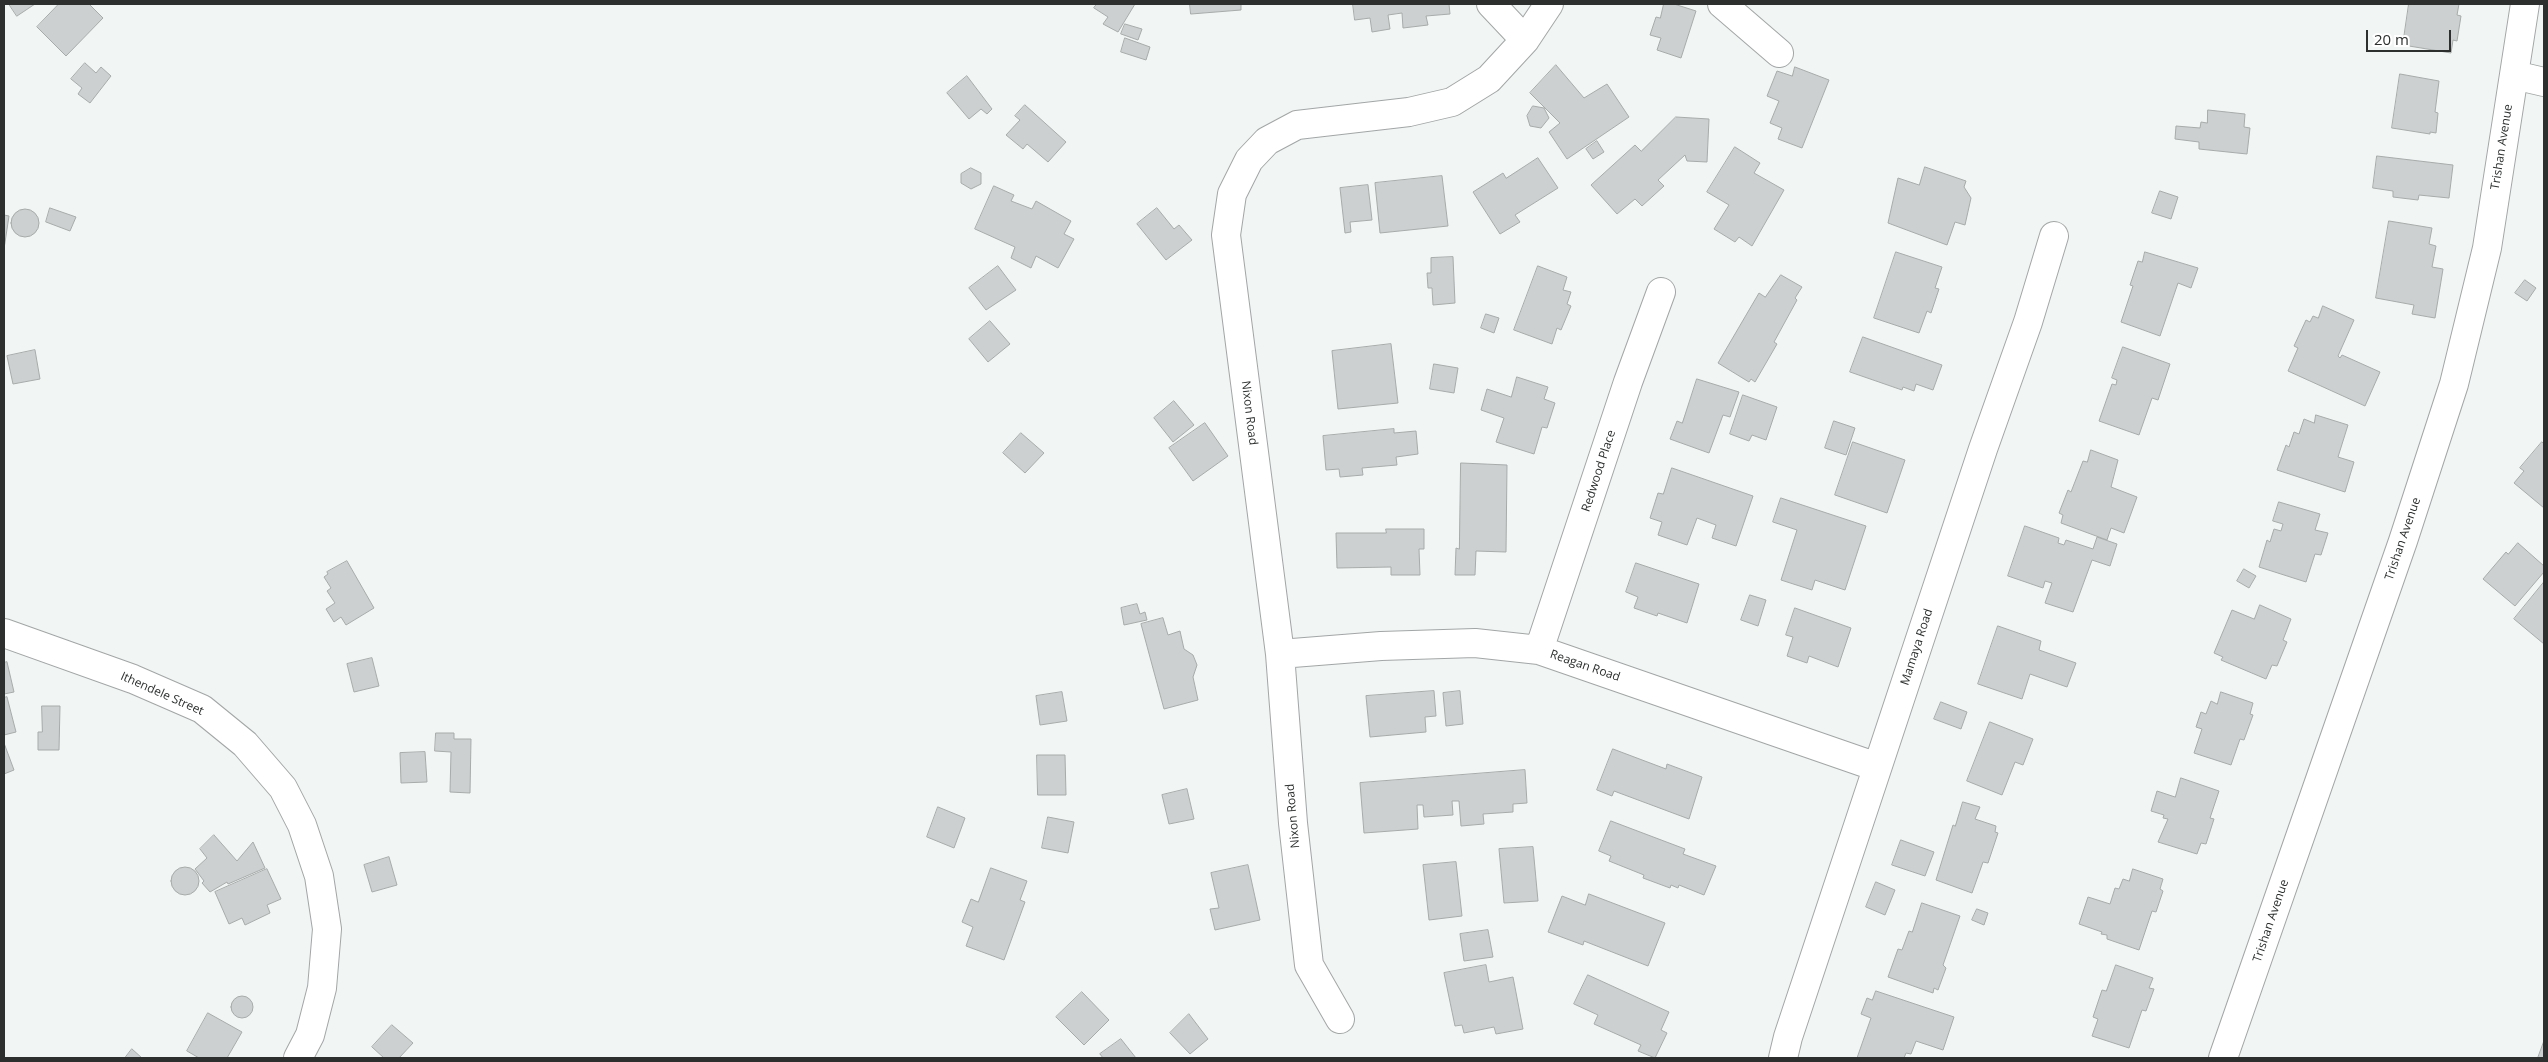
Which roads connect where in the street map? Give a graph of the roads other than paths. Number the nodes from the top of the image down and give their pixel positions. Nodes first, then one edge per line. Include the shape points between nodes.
1 (1491, 4) edge
2 (1549, 4) edge
3 (1722, 4) edge
4 (2525, 4) edge
5 (1525, 40) junction
6 (1779, 52) dead end
7 (2514, 75) junction
8 (2544, 82) edge
9 (2054, 236) dead end
10 (1661, 292) dead end
11 (4, 633) edge
12 (1539, 650) junction
13 (1280, 654) junction
14 (1877, 767) junction
15 (1340, 1019) dead end
16 (298, 1058) edge
17 (1783, 1058) edge
18 (2223, 1058) edge

1 - 5 street
2 - 5 street, Nixon Road
3 - 6 street
4 - 7 street, Trishan Avenue
5 - 13 street, Nixon Road via 1489,79 1452,102 1409,112 1297,124 1267,141 1249,160 1232,194 1226,235
7 - 8 street
7 - 18 street, Trishan Avenue via 2487,248 2454,384
9 - 14 street, Mamaya Road via 2028,322
10 - 12 street, Redwood Place
11 - 16 street, Ithendele Street via 133,679 202,709 245,744 283,788 302,825 319,876 327,929 322,988 310,1034
12 - 13 street, Reagan Road via 1475,643
12 - 14 street, Reagan Road
13 - 15 street, Nixon Road via 1293,824 1309,964
14 - 17 street, Mamaya Road

